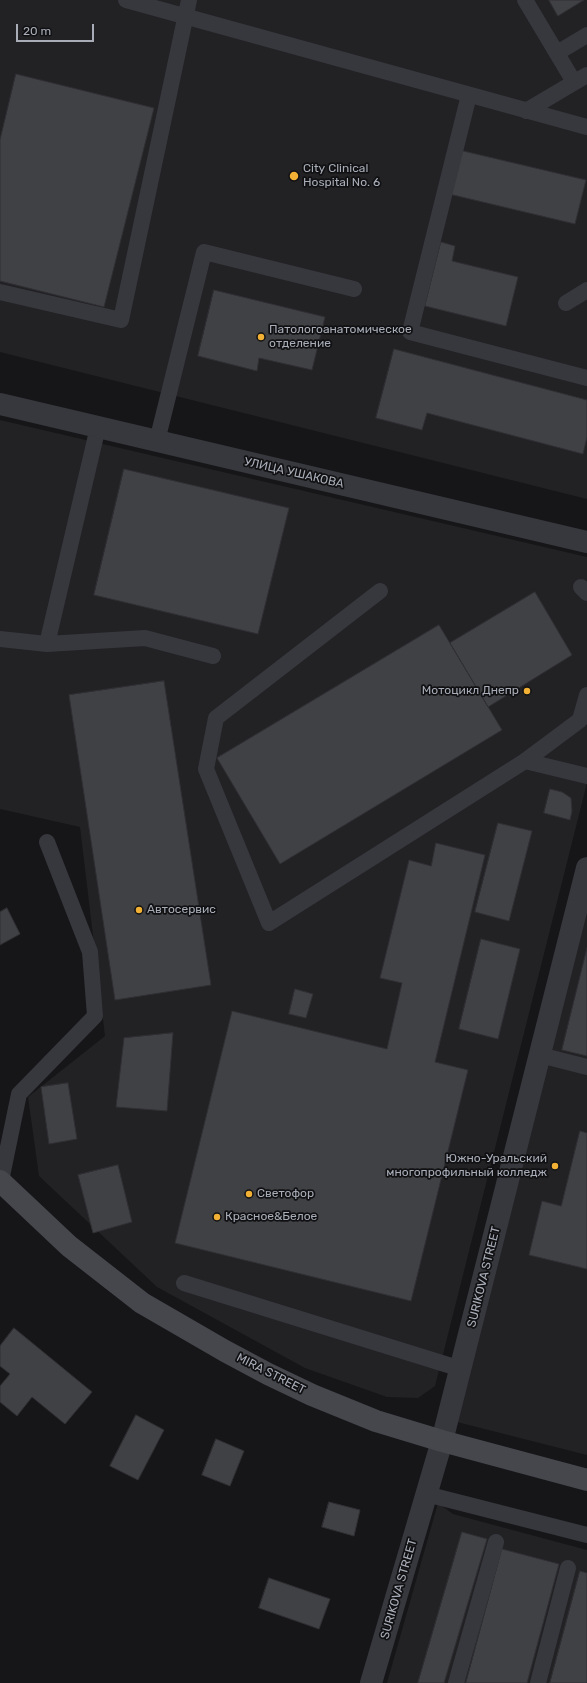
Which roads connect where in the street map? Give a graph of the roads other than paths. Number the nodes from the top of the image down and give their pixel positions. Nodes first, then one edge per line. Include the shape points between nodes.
1 (126, 0) edge
2 (525, 0) edge
3 (187, 8) edge
4 (587, 34) edge
5 (557, 53) junction
6 (581, 79) edge
7 (469, 95) junction
8 (526, 111) junction
9 (587, 127) edge
10 (354, 289) dead end
11 (587, 290) edge
12 (0, 292) edge
13 (566, 303) dead end
14 (587, 378) edge
15 (0, 404) edge
16 (98, 427) junction
17 (157, 441) junction
18 (587, 542) edge
19 (380, 591) dead end
20 (0, 639) edge
21 (47, 644) junction
22 (213, 656) dead end
23 (587, 695) edge
24 (526, 761) junction
25 (587, 776) edge
26 (47, 842) dead end
27 (587, 868) edge
28 (540, 1055) junction
29 (587, 1067) edge
30 (14, 1114) junction
31 (0, 1124) edge
32 (0, 1181) edge
33 (184, 1283) dead end
34 (461, 1369) junction
35 (442, 1441) junction
36 (587, 1480) edge
37 (426, 1494) junction
38 (587, 1535) edge
39 (496, 1542) dead end
40 (568, 1568) dead end
41 (371, 1683) edge
42 (456, 1683) edge
43 (538, 1683) edge

1 - 3 lane
2 - 5 lane
3 - 7 lane
3 - 12 lane via 121,320
4 - 5 lane
5 - 6 lane
6 - 8 lane
7 - 8 lane
7 - 14 lane via 410,332
8 - 9 lane
10 - 17 lane via 204,252
11 - 13 lane
15 - 16 street, УЛИЦА УШАКОВА
16 - 17 street, УЛИЦА УШАКОВА
16 - 21 lane
17 - 18 street, УЛИЦА УШАКОВА
19 - 24 lane via 216,718 206,769 269,923
20 - 21 lane
21 - 22 lane via 145,638
23 - 24 lane via 580,720
24 - 25 lane
26 - 30 lane via 90,952 95,1016 19,1094
27 - 28 street, SURIKOVA STREET
28 - 29 lane
28 - 34 street, SURIKOVA STREET
30 - 31 lane
30 - 32 lane
32 - 35 main road, MIRA STREET via 75,1251 142,1303 184,1328 312,1394 376,1421
33 - 34 lane
34 - 35 street, SURIKOVA STREET
35 - 36 main road, MIRA STREET
35 - 37 street, SURIKOVA STREET
37 - 38 lane
37 - 41 street, SURIKOVA STREET
39 - 42 lane
40 - 43 lane

